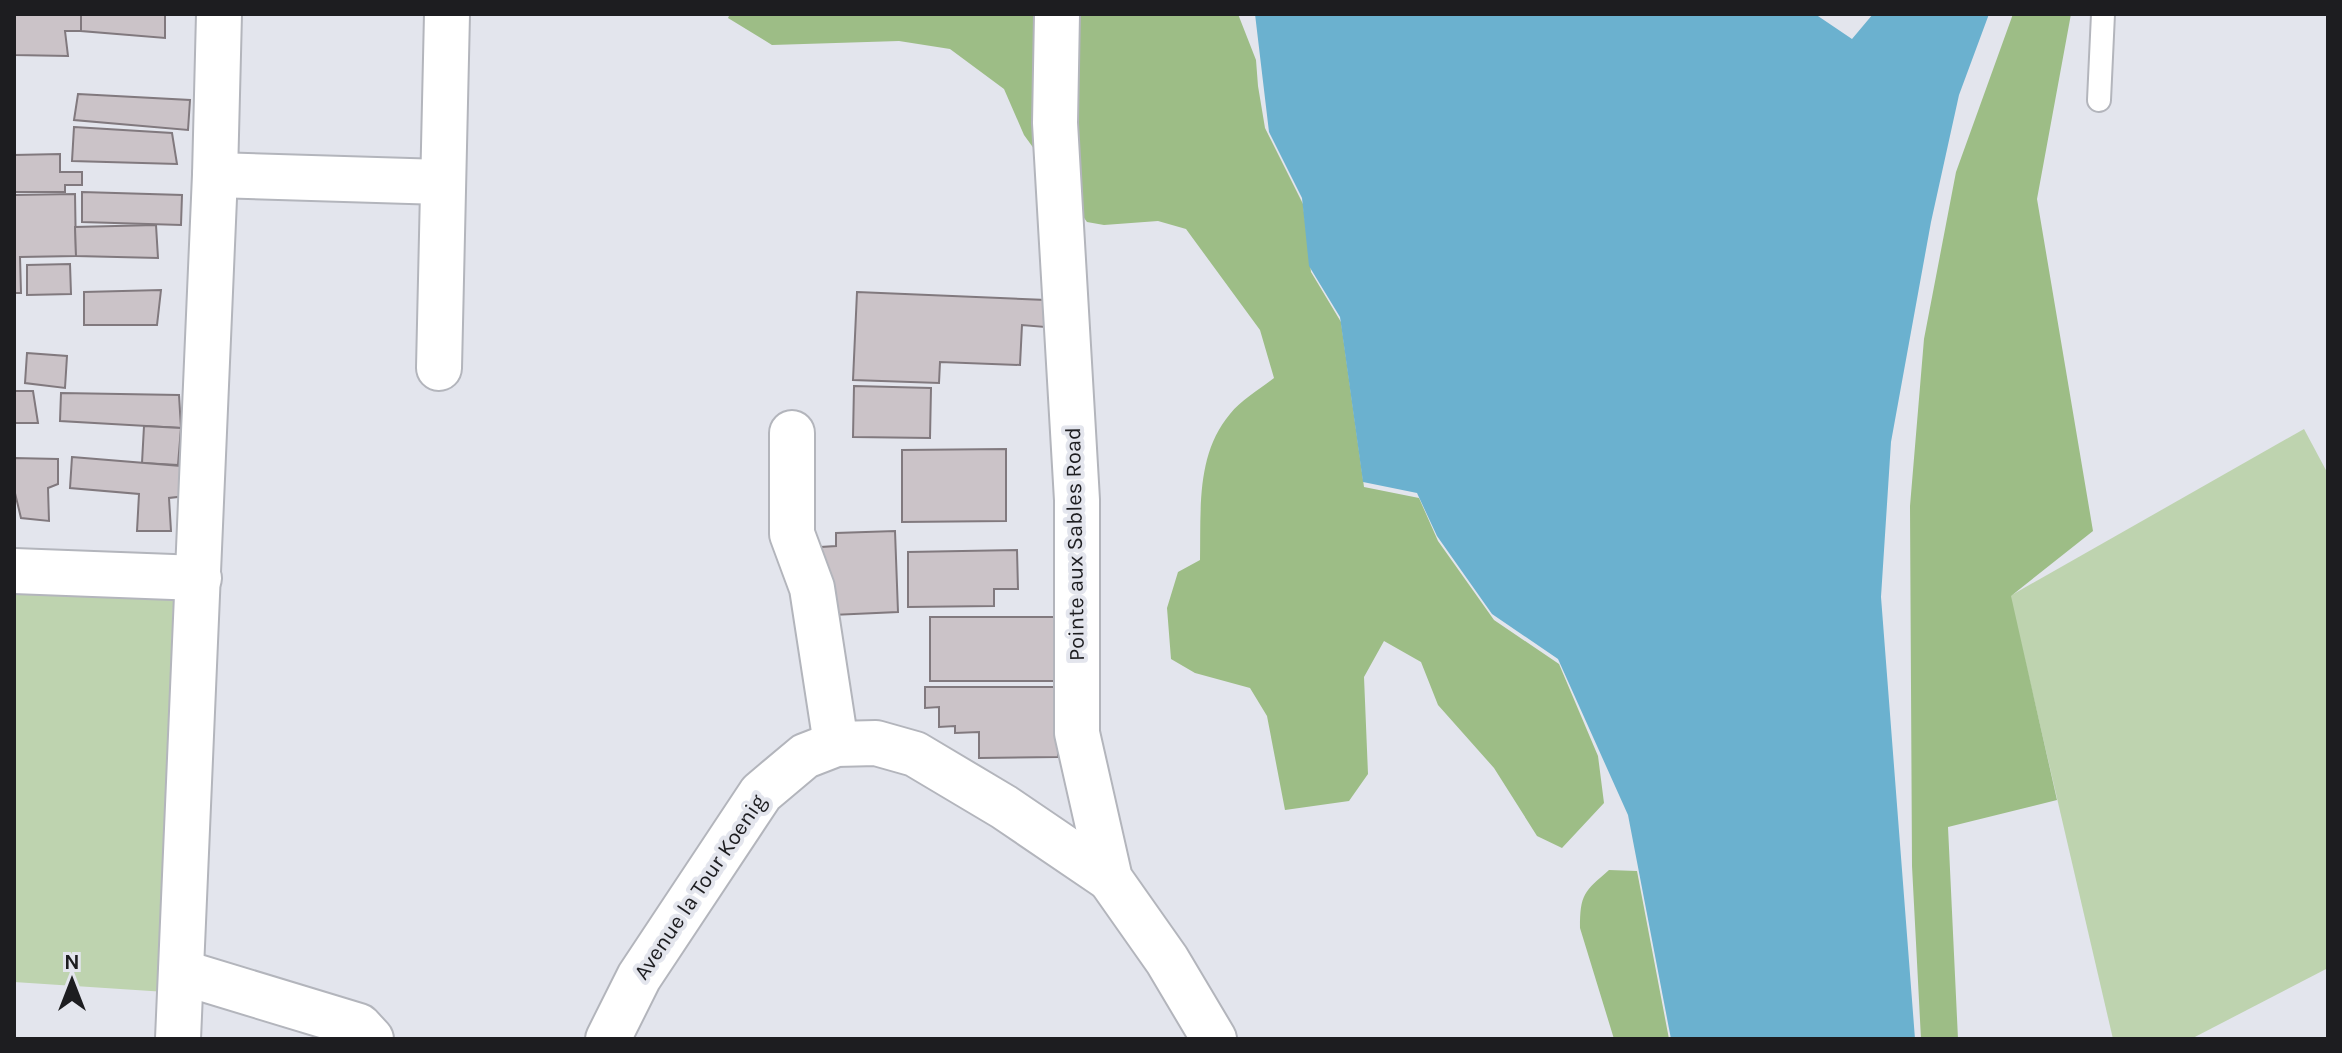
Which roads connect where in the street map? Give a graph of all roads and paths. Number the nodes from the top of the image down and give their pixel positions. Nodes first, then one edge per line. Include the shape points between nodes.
1 (219, 14) edge
2 (447, 14) edge
3 (1057, 14) edge
4 (2103, 14) edge
5 (2099, 100) dead end
6 (215, 175) junction
7 (442, 182) junction
8 (439, 368) dead end
9 (792, 433) dead end
10 (14, 571) edge
11 (199, 578) junction
12 (836, 744) junction
13 (1110, 879) junction
14 (181, 972) junction
15 (178, 1039) edge
16 (371, 1039) edge
17 (608, 1039) edge
18 (1214, 1039) edge

1 - 6 street
2 - 7 street
3 - 13 street, Pointe aux Sables Road via 1055,123 1077,500 1077,733
4 - 5 lane
6 - 7 street
6 - 11 street
7 - 8 street
9 - 12 street via 792,534 812,588
10 - 11 street
11 - 14 street
12 - 13 street, Avenue la Tour Koenig via 876,743 915,754
12 - 17 street, Avenue la Tour Koenig via 805,756 761,793 639,977
13 - 18 street, Pointe aux Sables Road
14 - 15 street
14 - 16 street via 359,1026

